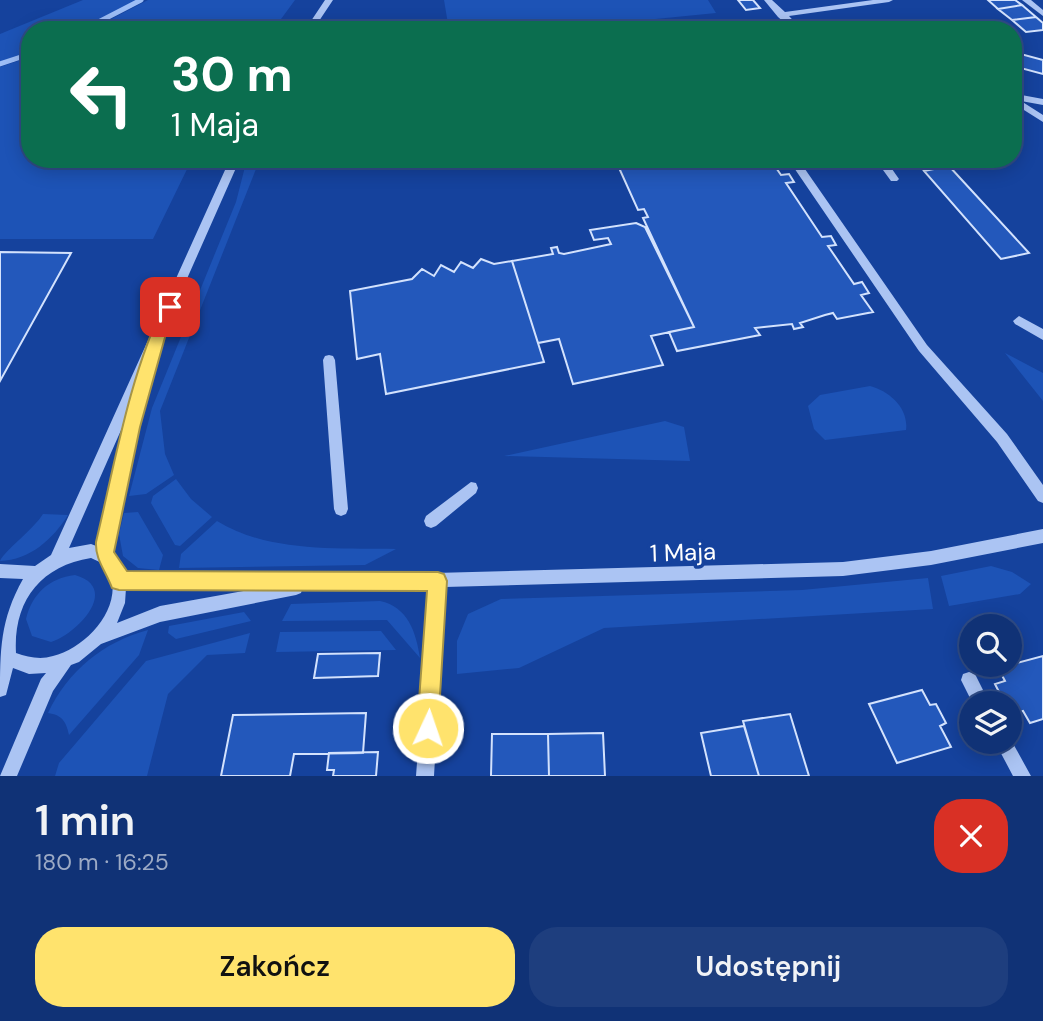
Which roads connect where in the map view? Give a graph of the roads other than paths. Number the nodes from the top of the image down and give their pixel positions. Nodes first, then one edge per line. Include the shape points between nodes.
1 (329, 0) edge
2 (768, 0) edge
3 (889, 0) edge
4 (1026, 0) edge
5 (1043, 14) edge
6 (781, 15) junction
7 (315, 21) edge
8 (788, 21) edge
9 (1022, 98) edge
10 (1043, 102) edge
11 (1022, 103) edge
12 (1043, 118) edge
13 (230, 168) edge
14 (799, 168) edge
15 (886, 168) edge
16 (894, 179) dead end
17 (1019, 321) dead end
18 (160, 330) junction
19 (1043, 335) edge
20 (329, 360) dead end
21 (471, 488) dead end
22 (1043, 496) edge
23 (341, 509) dead end
24 (431, 521) dead end
25 (1043, 536) edge
26 (104, 555) junction
27 (58, 556) junction
28 (0, 571) edge
29 (32, 572) junction
30 (119, 581) junction
31 (438, 581) junction
32 (321, 583) junction
33 (1, 622) edge
34 (100, 636) junction
35 (8, 658) junction
36 (65, 660) junction
37 (969, 680) dead end
38 (0, 689) edge
39 (975, 691) edge
40 (1010, 754) edge
41 (8, 776) edge
42 (425, 776) edge
43 (1022, 776) edge

1 - 7 street
2 - 6 street
3 - 6 street
4 - 5 street
6 - 8 street
9 - 10 street
11 - 12 street
13 - 18 street
14 - 22 street via 923,348 1002,438
15 - 16 street
17 - 19 street
18 - 26 street via 132,427
18 - 27 street
20 - 23 street
21 - 24 street
25 - 31 street, 1 Maja via 843,569
26 - 27 street via 81,551
26 - 30 street via 117,569
27 - 29 street
28 - 29 street
29 - 33 street via 14,593
30 - 32 street, 1 Maja
30 - 34 street via 117,605
31 - 32 street, 1 Maja
31 - 42 street
32 - 34 street, 1 Maja via 160,614
33 - 35 street
34 - 36 street
35 - 36 street via 32,666
35 - 38 street
36 - 41 street via 47,685
37 - 39 street
40 - 43 street

